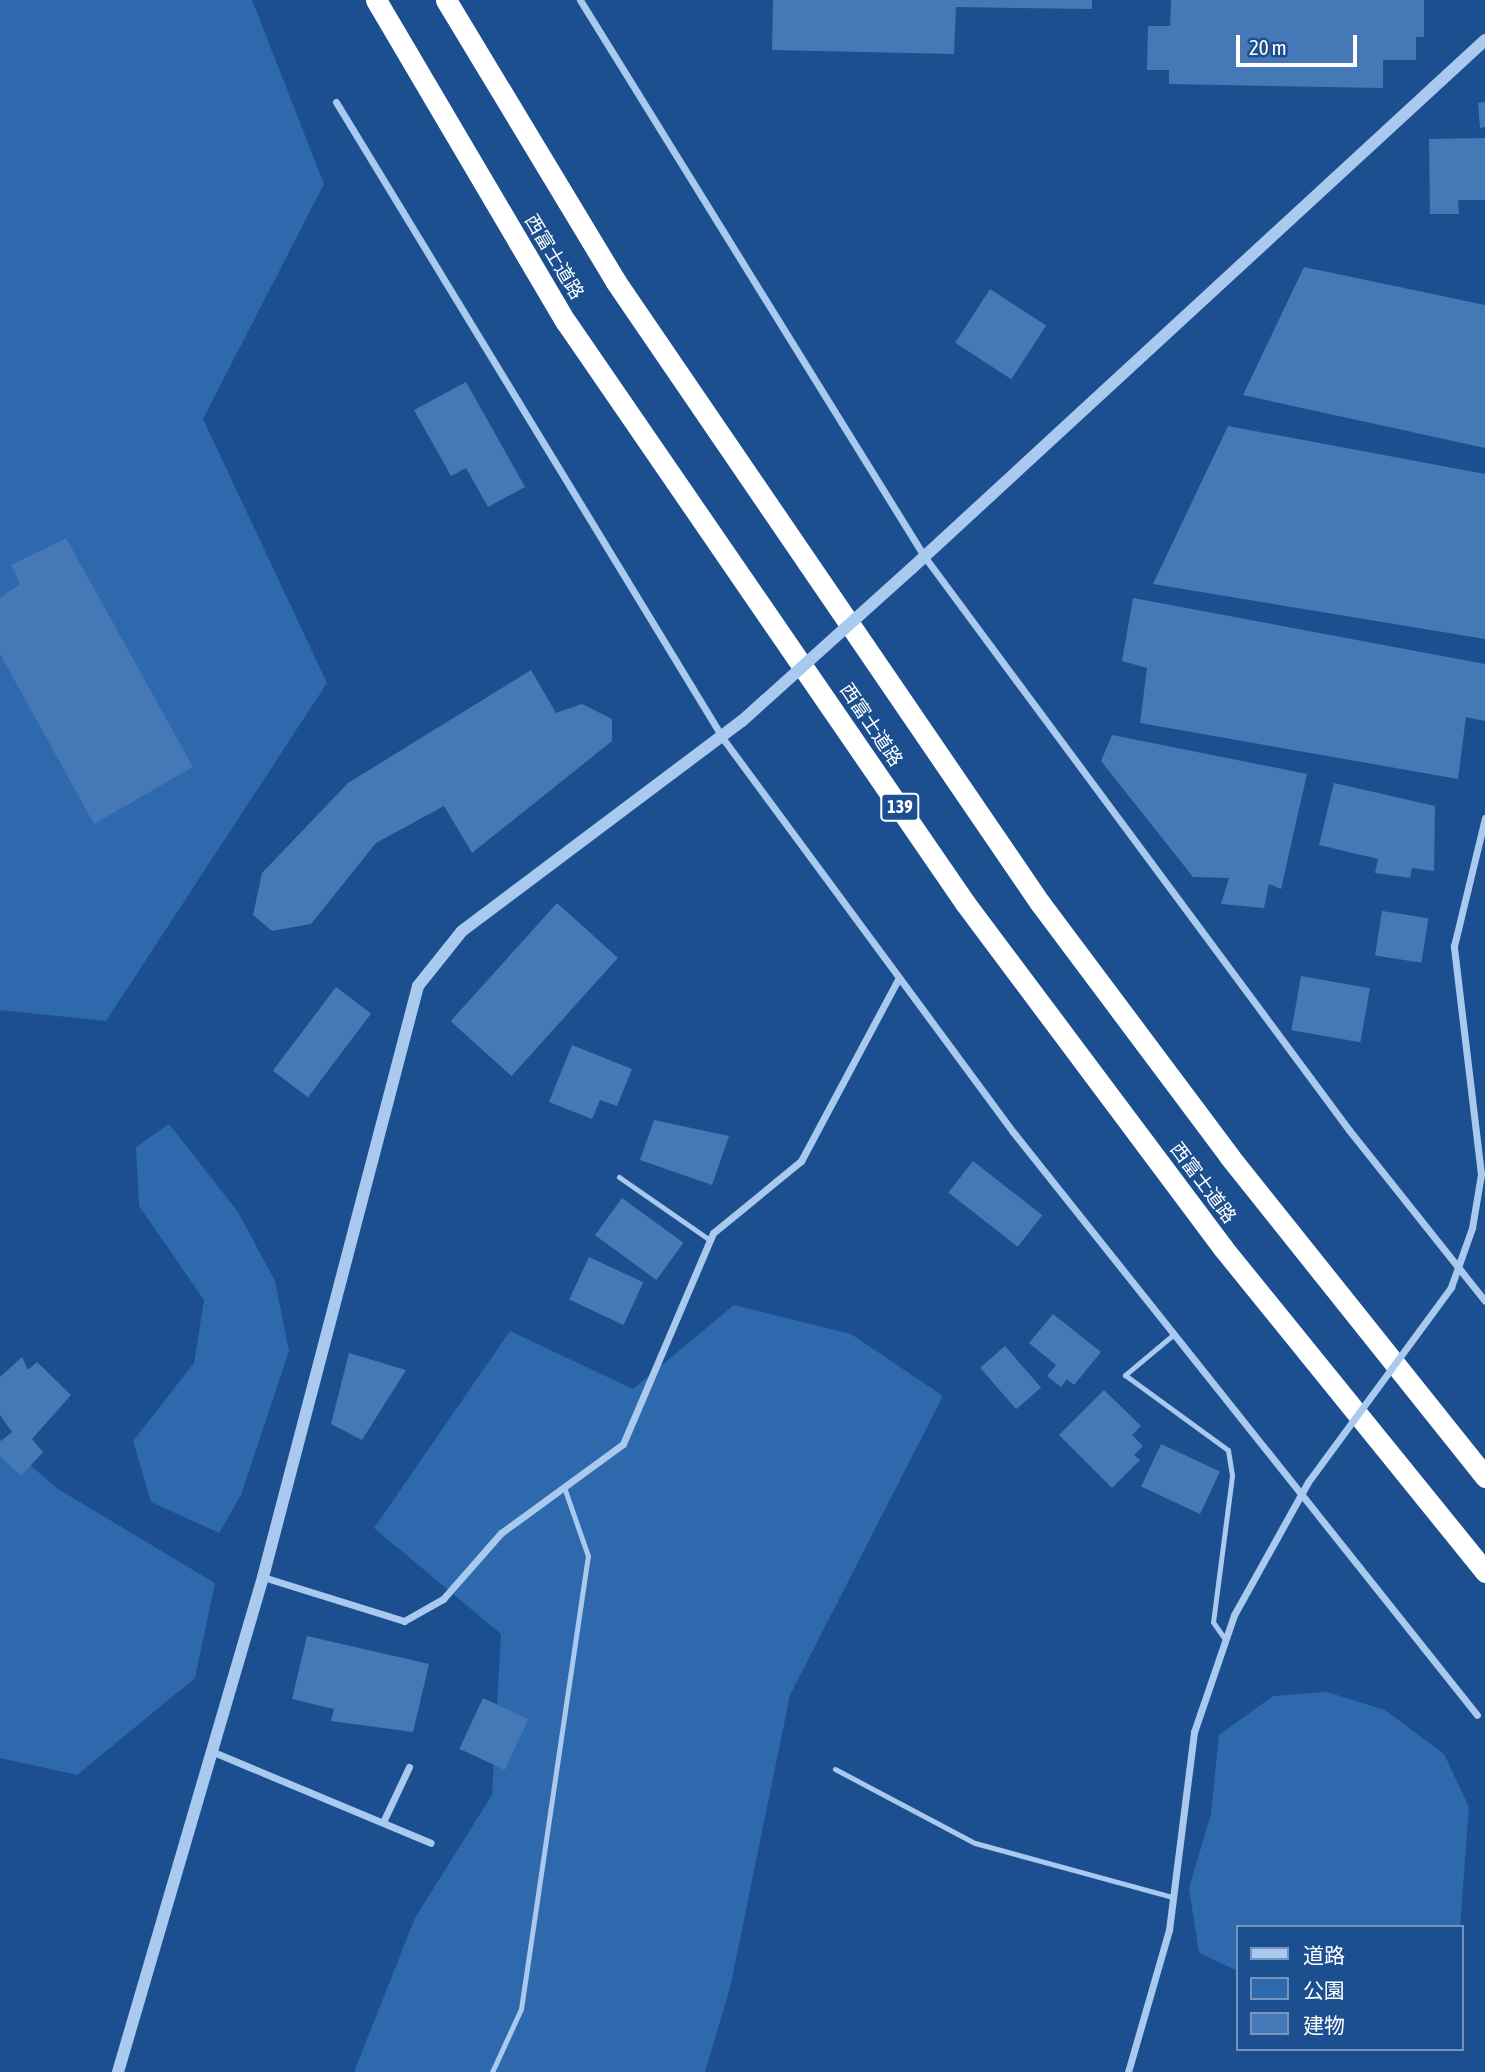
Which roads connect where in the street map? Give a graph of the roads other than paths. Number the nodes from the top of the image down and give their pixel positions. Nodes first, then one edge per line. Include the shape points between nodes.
1 (376, 0) edge
2 (446, 0) edge
3 (580, 0) edge
4 (1485, 40) edge
5 (335, 103) dead end
6 (924, 556) junction
7 (724, 740) junction
8 (1485, 818) edge
9 (898, 979) junction
10 (619, 1177) dead end
11 (710, 1240) junction
12 (1459, 1268) junction
13 (1485, 1301) edge
14 (1174, 1334) junction
15 (1485, 1477) edge
16 (564, 1487) junction
17 (1299, 1490) junction
18 (1485, 1572) edge
19 (263, 1577) junction
20 (1225, 1639) junction
21 (1477, 1714) dead end
22 (210, 1751) junction
23 (409, 1768) dead end
24 (835, 1769) dead end
25 (383, 1822) junction
26 (431, 1843) dead end
27 (1173, 1897) junction
28 (118, 2072) edge
29 (492, 2072) edge
30 (1128, 2072) edge

1 - 18 highway, 西富士道路 / 139 via 566,322 965,903 1223,1248
2 - 15 highway, 西富士道路 via 616,282 1040,903 1228,1156
3 - 6 street
4 - 6 street
5 - 7 street
6 - 7 street, bridge
6 - 12 street
7 - 9 street
7 - 19 street via 462,931 418,986
8 - 12 street via 1454,946 1481,1174
9 - 11 street via 801,1161
9 - 14 street
10 - 11 lane
11 - 16 street via 623,1444
12 - 13 street
12 - 17 street, bridge via 1451,1287
14 - 17 street
14 - 20 lane via 1125,1375 1228,1450 1232,1476 1213,1622
16 - 19 street via 501,1532 443,1599 404,1621
16 - 29 lane via 588,1556 521,2009
17 - 20 street
17 - 21 street
19 - 22 street
20 - 27 street via 1194,1732
22 - 25 street
22 - 28 street
23 - 25 street
24 - 27 lane via 975,1843
25 - 26 street
27 - 30 street

